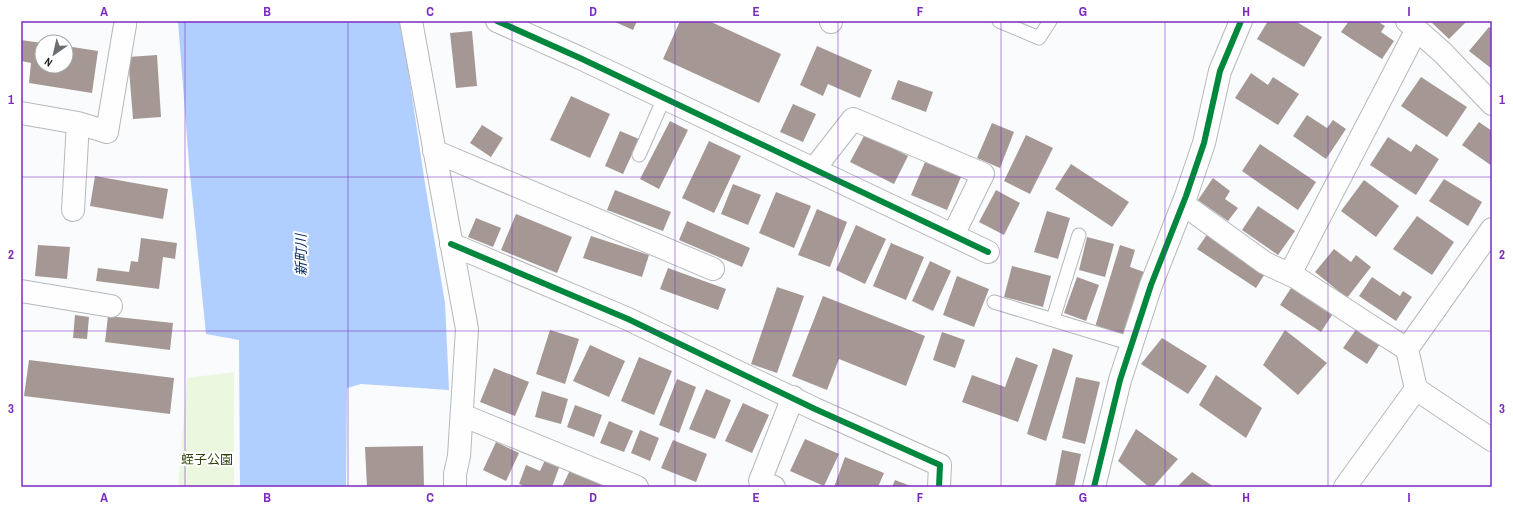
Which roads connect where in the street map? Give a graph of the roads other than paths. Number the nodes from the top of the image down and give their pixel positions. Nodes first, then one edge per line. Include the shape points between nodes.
1 (411, 21) edge
2 (497, 21) edge
3 (999, 21) edge
4 (1050, 21) edge
5 (1241, 21) edge
6 (125, 25) dead end
7 (1412, 25) edge
8 (664, 98) junction
9 (1492, 104) edge
10 (21, 113) edge
11 (78, 123) junction
12 (434, 150) junction
13 (639, 154) dead end
14 (814, 169) junction
15 (1183, 204) junction
16 (73, 210) dead end
17 (1492, 229) edge
18 (953, 235) junction
19 (1079, 235) dead end
20 (451, 244) junction
21 (988, 252) dead end
22 (713, 269) dead end
23 (1290, 274) junction
24 (21, 290) edge
25 (994, 302) dead end
26 (111, 306) dead end
27 (1053, 319) junction
28 (1132, 344) junction
29 (1407, 349) junction
30 (1416, 389) junction
31 (793, 398) junction
32 (462, 415) junction
33 (1492, 440) edge
34 (455, 487) edge
35 (637, 487) edge
36 (774, 487) edge
37 (939, 487) edge
38 (1094, 487) edge
39 (1345, 487) edge

1 - 12 street
2 - 8 street
3 - 4 lane via 1039,38
5 - 15 street via 1220,71 1204,142
6 - 11 street via 107,132
7 - 9 street
7 - 23 street
8 - 13 lane
8 - 14 street
10 - 11 street
11 - 16 street
12 - 20 street
12 - 22 street
14 - 18 street
14 - 18 street via 853,119 983,174
15 - 23 street via 1265,263
15 - 28 street via 1151,285
17 - 29 street
18 - 21 street
19 - 27 lane
20 - 31 street via 628,319
20 - 32 street via 467,329
23 - 29 street
24 - 26 street
25 - 27 lane
27 - 28 lane
28 - 38 street via 1120,380
29 - 30 street
30 - 33 street
30 - 39 street
31 - 36 street via 760,481
31 - 37 street via 940,465
32 - 34 street via 459,456 454,474
32 - 35 street

